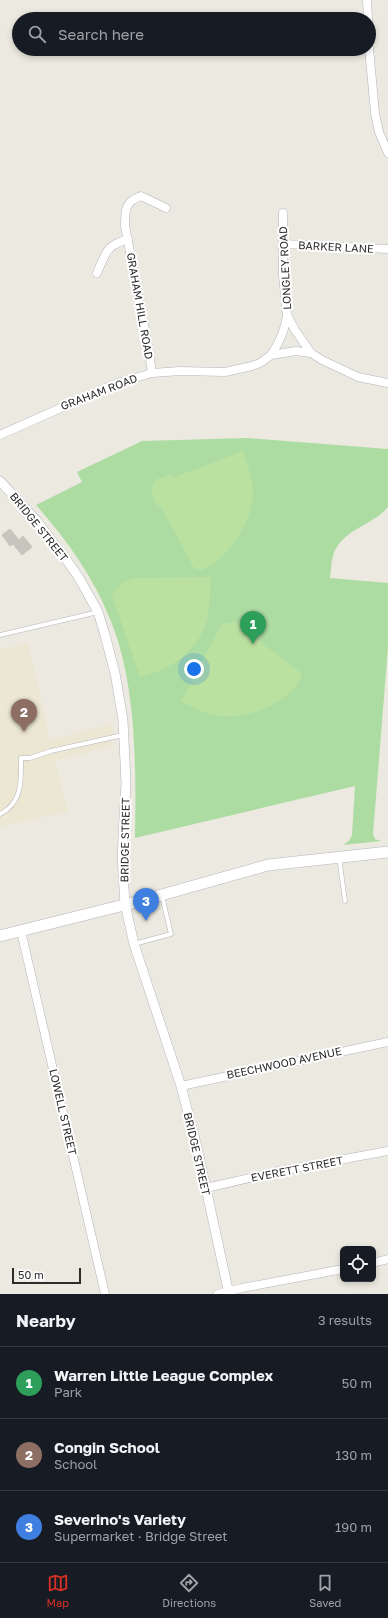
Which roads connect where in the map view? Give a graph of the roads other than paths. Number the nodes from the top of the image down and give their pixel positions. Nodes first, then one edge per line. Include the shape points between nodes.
1 (367, 0) edge
2 (368, 12) edge
3 (370, 56) edge
4 (388, 153) edge
5 (166, 208) dead end
6 (283, 213) dead end
7 (128, 240) junction
8 (283, 244) junction
9 (388, 249) edge
10 (97, 273) dead end
11 (287, 315) junction
12 (311, 353) junction
13 (272, 355) junction
14 (152, 373) junction
15 (388, 383) edge
16 (0, 435) edge
17 (0, 482) edge
18 (98, 612) junction
19 (0, 635) edge
20 (124, 735) junction
21 (0, 814) edge
22 (388, 852) edge
23 (339, 857) junction
24 (162, 894) junction
25 (345, 901) dead end
26 (125, 904) junction
27 (21, 931) junction
28 (0, 936) edge
29 (134, 944) junction
30 (388, 1042) edge
31 (181, 1086) junction
32 (388, 1152) edge
33 (206, 1188) junction
34 (388, 1259) edge
35 (376, 1261) edge
36 (340, 1270) edge
37 (228, 1292) edge
38 (105, 1294) edge
39 (218, 1294) edge

1 - 2 street
3 - 4 street via 375,113 379,132
5 - 7 street, GRAHAM HILL ROAD via 141,196 132,200 125,217
6 - 8 street, LONGLEY ROAD
7 - 10 street, GRAHAM HILL ROAD via 118,241 111,246
7 - 14 street, GRAHAM HILL ROAD
8 - 9 street, BARKER LANE
8 - 11 street, LONGLEY ROAD
11 - 12 street, LONGLEY ROAD
11 - 13 street via 285,330
12 - 13 street, GRAHAM ROAD via 296,351
12 - 15 street, LONGLEY ROAD via 358,377
13 - 14 street, GRAHAM ROAD via 244,369 225,372
14 - 16 street, GRAHAM ROAD via 118,383
17 - 18 street, BRIDGE STREET via 36,520 64,556
18 - 19 lane
18 - 20 street, BRIDGE STREET via 115,673
20 - 21 lane via 22,758 17,798 7,811
20 - 26 street, BRIDGE STREET via 126,783 122,857
22 - 23 main road
23 - 24 main road via 268,865
23 - 25 lane
24 - 26 main road
24 - 29 lane via 171,934
26 - 27 main road
26 - 29 street, BRIDGE STREET
27 - 28 main road
27 - 38 street, LOWELL STREET
29 - 31 street, BRIDGE STREET
30 - 31 street, BEECHWOOD AVENUE
31 - 33 street, BRIDGE STREET
32 - 33 street, EVERETT STREET
33 - 37 street, BRIDGE STREET
34 - 35 street
36 - 37 street
37 - 39 street

